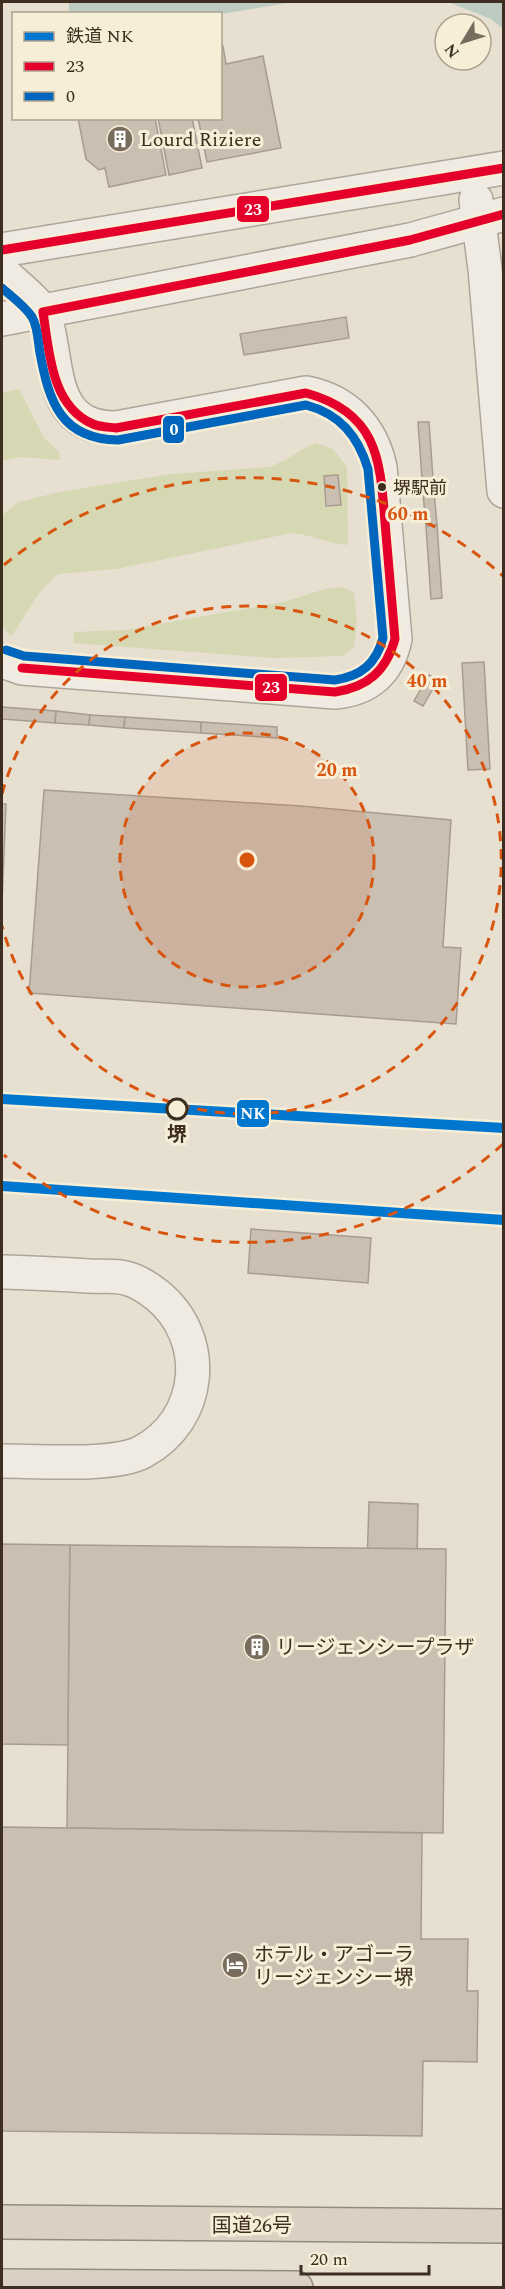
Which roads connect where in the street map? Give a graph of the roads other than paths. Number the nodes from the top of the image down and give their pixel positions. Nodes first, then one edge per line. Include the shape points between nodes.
1 (504, 168) edge
2 (471, 173) junction
3 (491, 218) edge
4 (2, 250) edge
5 (2, 272) edge
6 (44, 312) junction
7 (2, 319) edge
8 (504, 491) edge
9 (2, 661) edge
10 (2, 1272) edge
11 (2, 1461) edge
12 (2, 2222) edge
13 (504, 2226) edge
14 (2, 2286) edge
15 (296, 2288) edge

1 - 2 street
2 - 3 street
2 - 4 street
3 - 6 street via 410,240
3 - 8 street
5 - 6 street
6 - 7 street
6 - 9 street via 59,390 71,411 92,424 116,428 306,393 323,396 356,419 372,441 380,467 395,639 387,663 375,678 360,687 335,692 22,668
10 - 11 street via 125,1278 148,1288 168,1304 183,1324 194,1372 179,1420 163,1438 141,1452 118,1460
12 - 13 highway, 国道26号
14 - 15 highway

